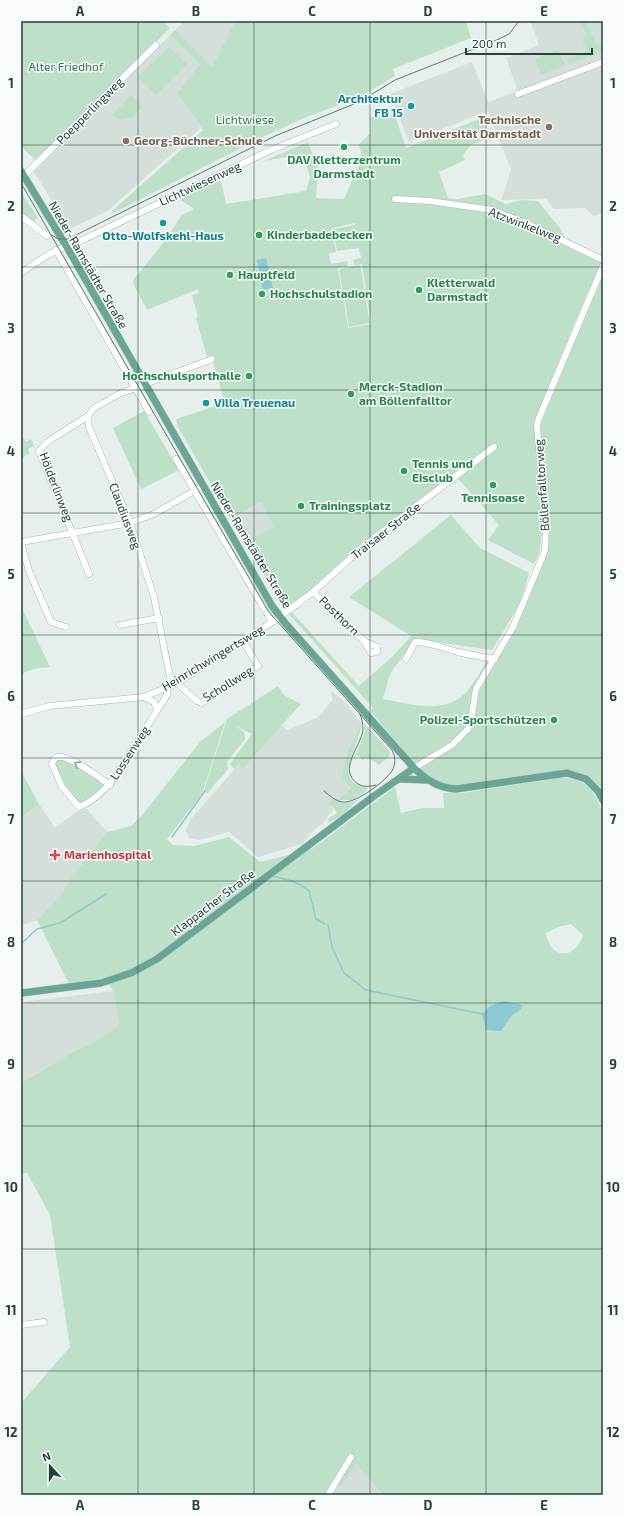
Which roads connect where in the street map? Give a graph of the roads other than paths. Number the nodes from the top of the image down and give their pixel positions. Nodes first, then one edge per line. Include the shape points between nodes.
1 (156, 45) dead end
2 (603, 62) edge
3 (518, 94) dead end
4 (336, 124) dead end
5 (23, 174) edge
6 (395, 199) dead end
7 (21, 216) edge
8 (47, 236) dead end
9 (66, 245) junction
10 (56, 250) junction
11 (603, 260) edge
12 (603, 266) edge
13 (21, 273) edge
14 (212, 359) dead end
15 (144, 384) junction
16 (136, 388) junction
17 (149, 412) dead end
18 (88, 416) junction
19 (494, 447) dead end
20 (176, 459) dead end
21 (203, 486) junction
22 (194, 490) junction
23 (130, 523) junction
24 (73, 533) junction
25 (21, 543) edge
26 (88, 574) dead end
27 (313, 592) junction
28 (279, 616) junction
29 (159, 618) junction
30 (272, 622) junction
31 (120, 625) dead end
32 (66, 627) dead end
33 (243, 641) junction
34 (364, 641) dead end
35 (406, 659) dead end
36 (495, 659) junction
37 (175, 684) junction
38 (167, 688) junction
39 (144, 696) junction
40 (157, 710) junction
41 (21, 714) edge
42 (414, 768) junction
43 (396, 780) junction
44 (427, 780) junction
45 (110, 785) junction
46 (603, 800) edge
47 (21, 993) edge
48 (44, 1322) dead end
49 (21, 1324) edge
50 (352, 1456) dead end
51 (328, 1495) edge

1 - 5 street, Poepperlingweg
2 - 3 street
4 - 9 street, Lichtwiesenweg via 271,150 74,244
5 - 9 main road, Nieder-Ramstädter Straße
6 - 11 street, Atzwinkelweg via 492,210 551,234
7 - 8 street
9 - 10 street, Lichtwiesenweg
9 - 15 main road, Nieder-Ramstädter Straße
10 - 13 street, Lichtwiesenweg
10 - 16 street, Nieder-Ramstädter Straße
12 - 36 street, Böllenfalltorweg via 539,418 537,426 546,526 544,550 513,627
14 - 15 street, Hölderlinweg
15 - 16 street, Hölderlinweg
15 - 21 main road, Nieder-Ramstädter Straße
16 - 17 street, Nieder-Ramstädter Straße
16 - 18 street, Hölderlinweg via 105,401 94,408
18 - 23 street, Claudiusweg via 89,427
18 - 24 street, Hölderlinweg via 47,442 39,450
19 - 27 street, Traisaer Straße via 365,545
20 - 22 street, Nieder-Ramstädter Straße
21 - 22 street
21 - 28 main road, Nieder-Ramstädter Straße
22 - 23 street via 154,514
22 - 30 street, Nieder-Ramstädter Straße
23 - 24 street
23 - 29 street, Claudiusweg
24 - 25 street
24 - 26 street, Hölderlinweg
25 - 32 street via 29,571 51,622
27 - 28 street, Traisaer Straße
27 - 34 street, Posthorn
28 - 30 street, Heinrichwingertsweg
28 - 42 main road, Nieder-Ramstädter Straße
29 - 31 street
29 - 37 street, Claudiusweg via 170,677
30 - 33 street, Heinrichwingertsweg
33 - 37 street, Heinrichwingertsweg
33 - 37 street, Schollweg via 258,666 202,703
35 - 36 street via 415,642 422,642
36 - 42 street, Böllenfalltorweg via 476,689 472,720 468,729 452,745
37 - 38 street, Heinrichwingertsweg
38 - 39 street, Heinrichwingertsweg
38 - 40 street, Lossenweg via 167,695
39 - 40 street, Heinrichwingertsweg via 154,702
39 - 41 street, Heinrichwingertsweg via 49,706
40 - 45 street, Lossenweg
42 - 43 main road, Klappacher Straße
42 - 44 main road, Nieder-Ramstädter Straße
43 - 44 main road
43 - 47 main road, Klappacher Straße via 148,964 99,984
44 - 46 main road, Nieder-Ramstädter Straße via 442,787 460,789 555,774 573,774 592,784
45 -> 45 street, Lossenweg via 67,757 58,756 54,759 52,764 62,787 79,807
48 - 49 street
50 - 51 street

